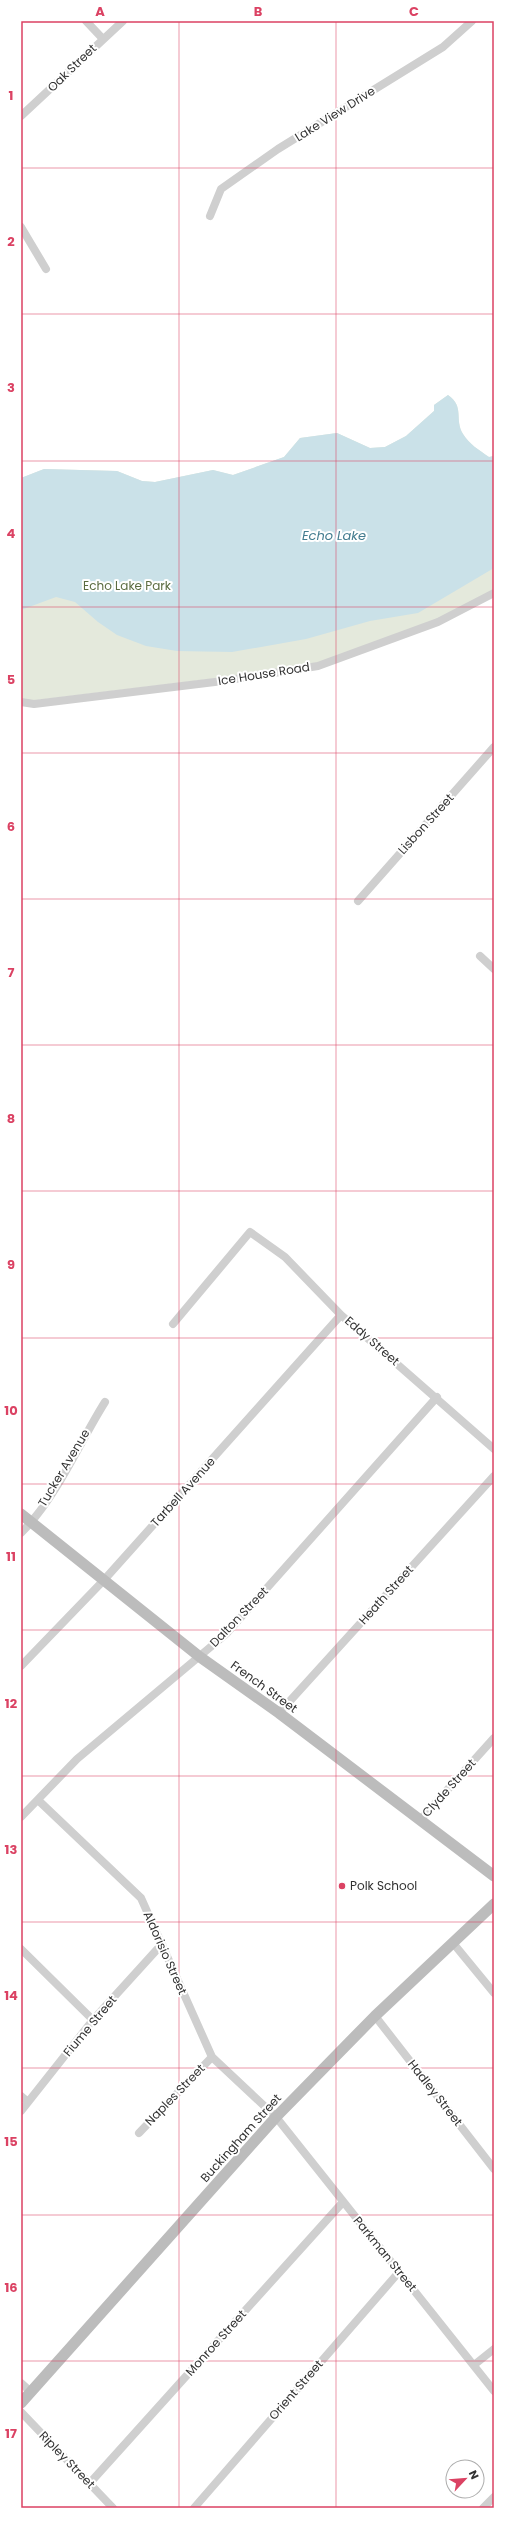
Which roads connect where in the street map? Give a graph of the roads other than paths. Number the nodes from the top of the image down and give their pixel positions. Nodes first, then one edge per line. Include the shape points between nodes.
1 (86, 21) edge
2 (123, 21) edge
3 (472, 21) edge
4 (102, 39) junction
5 (21, 116) edge
6 (210, 216) dead end
7 (21, 227) edge
8 (46, 269) dead end
9 (494, 593) edge
10 (21, 702) edge
11 (494, 747) edge
12 (358, 901) dead end
13 (480, 956) dead end
14 (494, 970) edge
15 (341, 1314) junction
16 (173, 1324) dead end
17 (437, 1397) junction
18 (105, 1402) dead end
19 (494, 1449) edge
20 (494, 1476) edge
21 (21, 1514) edge
22 (31, 1523) junction
23 (21, 1533) edge
24 (104, 1580) junction
25 (200, 1657) junction
26 (21, 1666) edge
27 (279, 1713) junction
28 (494, 1738) edge
29 (38, 1800) junction
30 (21, 1817) edge
31 (421, 1819) junction
32 (494, 1876) edge
33 (494, 1904) edge
34 (453, 1943) junction
35 (162, 1944) junction
36 (21, 1949) edge
37 (494, 1993) edge
38 (375, 2016) junction
39 (93, 2020) junction
40 (212, 2058) junction
41 (21, 2096) edge
42 (28, 2102) junction
43 (21, 2111) edge
44 (276, 2117) junction
45 (139, 2133) dead end
46 (494, 2170) edge
47 (343, 2202) junction
48 (399, 2272) junction
49 (494, 2349) edge
50 (474, 2365) junction
51 (21, 2383) edge
52 (494, 2391) edge
53 (32, 2392) junction
54 (21, 2403) edge
55 (21, 2412) edge
56 (89, 2484) junction
57 (494, 2497) edge
58 (113, 2508) edge
59 (194, 2508) edge
60 (483, 2508) edge

1 - 4 street
2 - 4 street, Oak Street
3 - 6 street, Lake View Drive via 443,47 278,149 221,189
4 - 5 street, Oak Street
7 - 8 street
9 - 10 street, Ice House Road via 438,622 318,666 223,681 34,704
11 - 12 street, Lisbon Street
13 - 14 street
15 - 16 street, Eddy Street via 285,1257 250,1232
15 - 17 street, Eddy Street
15 - 24 street, Tarbell Avenue
17 - 19 street, Eddy Street
17 - 25 street, Dalton Street via 226,1634
18 - 22 street, Tucker Avenue
20 - 27 street, Heath Street
21 - 22 main road, French Street
22 - 23 street, Tucker Avenue
22 - 24 main road, French Street
24 - 25 main road, French Street
24 - 26 street, Tarbell Avenue
25 - 27 main road, French Street
25 - 29 street, Dalton Street via 77,1759
27 - 31 main road, French Street
28 - 31 street, Clyde Street
29 - 30 street, Dalton Street
29 - 35 street, Aldorisio Street via 141,1898
31 - 32 main road, French Street
33 - 34 main road, Buckingham Street
34 - 37 street
34 - 38 main road, Buckingham Street
35 - 39 street, Fiume Street
35 - 40 street, Aldorisio Street
36 - 39 street
38 - 44 main road, Buckingham Street
38 - 46 street, Hadley Street
39 - 42 street, Fiume Street
40 - 44 street, Aldorisio Street
40 - 45 street, Naples Street
41 - 42 street
42 - 43 street, Fiume Street
44 - 47 street, Parkman Street
44 - 53 main road, Buckingham Street
47 - 48 street, Parkman Street
47 - 56 street, Monroe Street
48 - 50 street, Parkman Street
48 - 59 street, Orient Street
49 - 50 street
50 - 52 street, Parkman Street
51 - 53 street
53 - 54 main road, Buckingham Street
55 - 56 street, Ripley Street
56 - 58 street, Ripley Street
57 - 60 street

